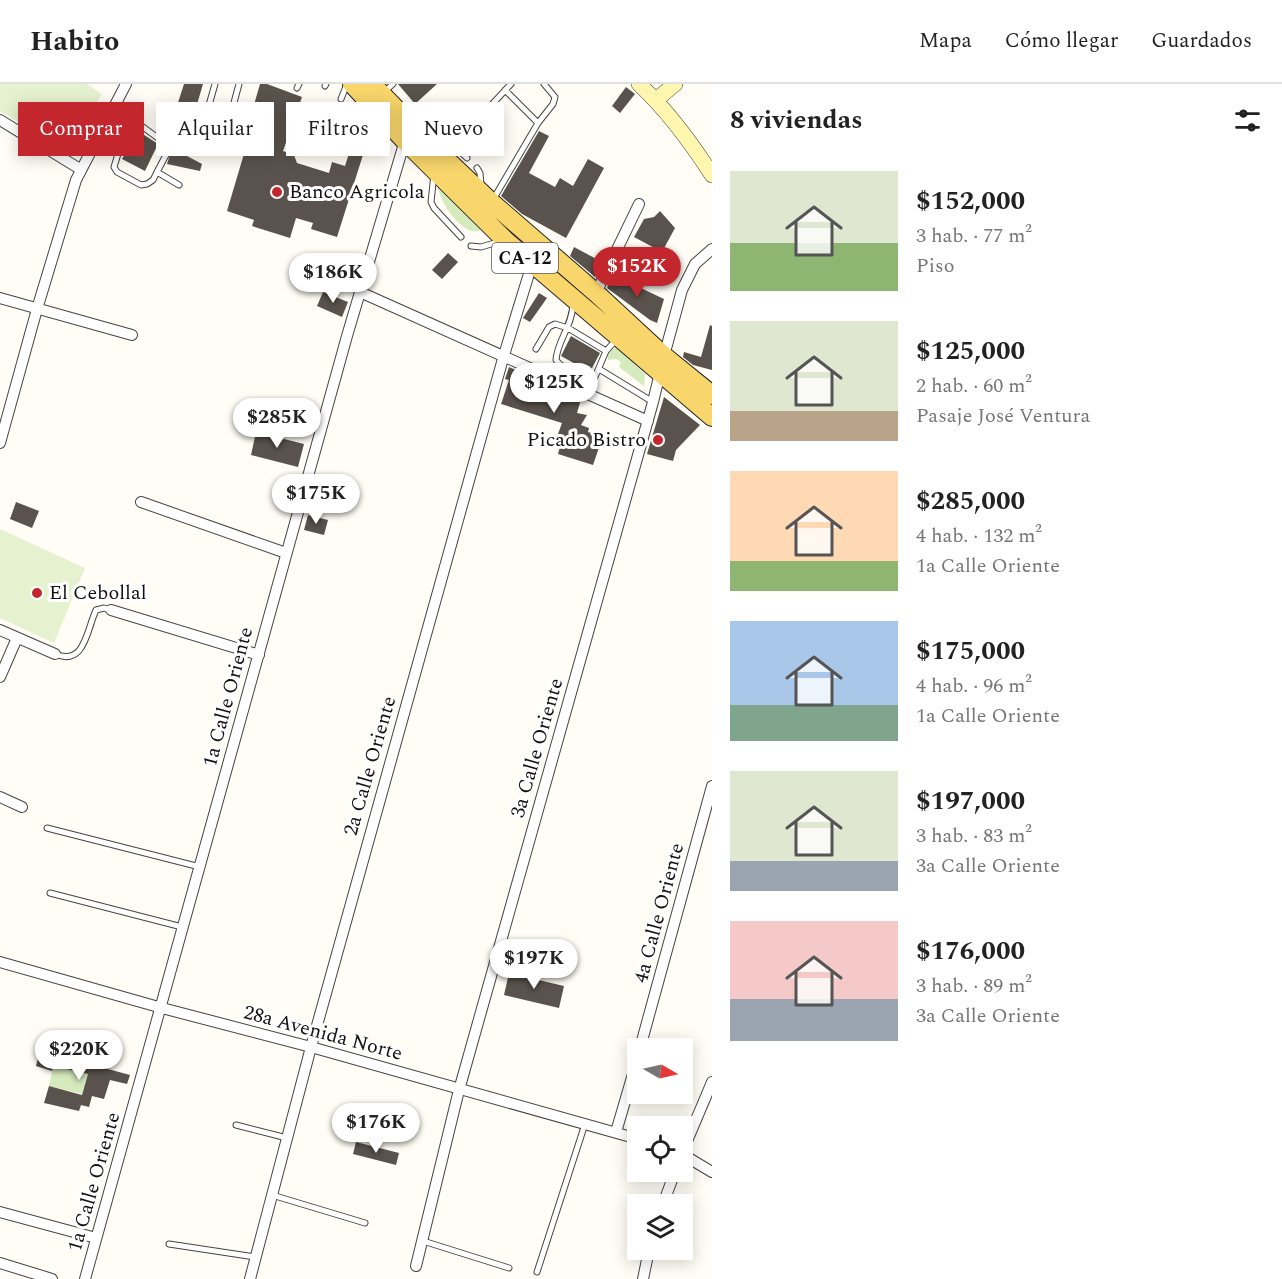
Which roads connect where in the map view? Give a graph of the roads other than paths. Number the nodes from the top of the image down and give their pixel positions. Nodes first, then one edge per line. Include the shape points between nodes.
1 (126, 84) edge
2 (215, 84) edge
3 (239, 84) edge
4 (347, 84) edge
5 (511, 84) edge
6 (544, 84) edge
7 (639, 84) edge
8 (675, 84) edge
9 (382, 87) edge
10 (505, 90) junction
11 (346, 91) edge
12 (656, 100) junction
13 (116, 102) edge
14 (494, 102) edge
15 (0, 120) edge
16 (402, 122) edge
17 (538, 123) junction
18 (144, 128) edge
19 (402, 129) edge
20 (402, 153) edge
21 (87, 156) edge
22 (118, 156) edge
23 (441, 156) edge
24 (444, 158) junction
25 (467, 158) dead end
26 (477, 168) dead end
27 (80, 170) junction
28 (157, 172) junction
29 (712, 174) edge
30 (180, 185) dead end
31 (486, 197) junction
32 (639, 204) dead end
33 (461, 237) dead end
34 (505, 240) junction
35 (471, 246) dead end
36 (712, 249) edge
37 (532, 264) junction
38 (360, 292) junction
39 (596, 293) junction
40 (0, 298) edge
41 (573, 298) junction
42 (37, 309) junction
43 (568, 328) junction
44 (132, 335) dead end
45 (612, 344) junction
46 (536, 349) dead end
47 (504, 355) junction
48 (662, 365) junction
49 (599, 369) junction
50 (712, 395) edge
51 (653, 402) junction
52 (712, 417) edge
53 (648, 421) junction
54 (0, 443) edge
55 (141, 502) dead end
56 (286, 553) junction
57 (111, 610) joint
58 (0, 630) edge
59 (17, 638) junction
60 (55, 654) joint
61 (259, 655) junction
62 (0, 677) edge
63 (712, 786) edge
64 (0, 797) edge
65 (22, 807) dead end
66 (46, 828) dead end
67 (200, 867) junction
68 (50, 893) dead end
69 (184, 927) junction
70 (0, 962) edge
71 (162, 1008) junction
72 (643, 1038) edge
73 (311, 1047) junction
74 (712, 1082) edge
75 (459, 1090) junction
76 (627, 1094) edge
77 (585, 1124) junction
78 (236, 1125) dead end
79 (693, 1127) edge
80 (616, 1132) junction
81 (627, 1136) edge
82 (287, 1138) junction
83 (693, 1160) edge
84 (712, 1172) edge
85 (272, 1195) junction
86 (0, 1212) edge
87 (365, 1223) dead end
88 (96, 1238) junction
89 (423, 1241) junction
90 (169, 1244) dead end
91 (255, 1257) junction
92 (647, 1260) edge
93 (0, 1263) edge
94 (416, 1266) dead end
95 (509, 1268) dead end
96 (537, 1272) dead end
97 (52, 1279) edge
98 (85, 1279) edge
99 (250, 1279) edge
100 (643, 1279) edge

1 - 13 street
2 - 3 lane via 210,110 224,115 232,110
4 - 11 lane
5 - 10 lane
6 - 17 lane via 555,97
7 - 12 street
8 - 12 street
9 - 16 main road
10 - 14 lane
10 - 17 lane
11 - 19 main road, CA-12
12 - 29 street via 684,132
15 - 27 street
17 - 31 lane
18 - 28 lane via 163,140 167,149
20 - 38 street, 1a Calle Oriente
21 - 27 street
22 - 28 lane via 114,167 117,172 141,185 153,180
23 - 24 main road, CA-12
24 - 25 lane
24 - 31 main road
24 - 33 lane via 431,202
24 - 34 main road, CA-12
26 - 31 lane
27 - 42 street
28 - 30 lane
31 - 39 main road
32 - 39 street
34 - 35 lane via 481,248
34 - 37 main road, CA-12
36 - 48 street, 3a Calle Oriente via 695,264 688,277
37 - 41 main road, CA-12
37 - 47 street, 2a Calle Oriente
38 - 47 street
38 - 56 street, 1a Calle Oriente
39 - 48 main road
40 - 42 street
41 - 43 lane
41 - 45 main road, CA-12
42 - 44 street
42 - 54 street
43 - 45 lane
43 - 46 lane via 555,324 549,327
43 - 49 lane via 555,360 586,380 595,377
45 - 48 main road, CA-12
45 - 49 lane
47 - 53 street
47 - 73 street, 2a Calle Oriente
48 - 50 main road
48 - 51 street, 3a Calle Oriente
48 - 52 main road, CA-12
49 - 51 lane
51 - 53 street, 3a Calle Oriente
53 - 75 street, 3a Calle Oriente
55 - 56 street
56 - 61 street, 1a Calle Oriente
57 - 60 lane via 96,610 79,650 72,656
57 - 61 street
58 - 59 street
59 - 60 street
59 - 62 street
61 - 67 street, 1a Calle Oriente
63 - 72 street, 4a Calle Oriente
64 - 65 street
66 - 67 lane
67 - 69 street, 1a Calle Oriente
68 - 69 lane
69 - 71 street, 1a Calle Oriente
70 - 71 street, 28a Avenida Norte
71 - 73 street, 28a Avenida Norte
71 - 88 street, 1a Calle Oriente
73 - 75 street, 28a Avenida Norte
73 - 82 street, 2a Calle Oriente
74 - 79 street
75 - 77 street, 28a Avenida Norte
75 - 89 street, 3a Calle Oriente
76 - 80 street
77 - 80 street, 28a Avenida Norte
77 - 96 lane
78 - 82 lane
80 - 81 street, 28a Avenida Norte
82 - 85 street, 2a Calle Oriente
83 - 84 street
85 - 87 lane
85 - 91 street, 2a Calle Oriente
86 - 88 street
88 - 98 street, 1a Calle Oriente
89 - 94 street, 3a Calle Oriente
89 - 95 lane
90 - 91 lane
91 - 99 street, 2a Calle Oriente
92 - 100 street
93 - 97 street

